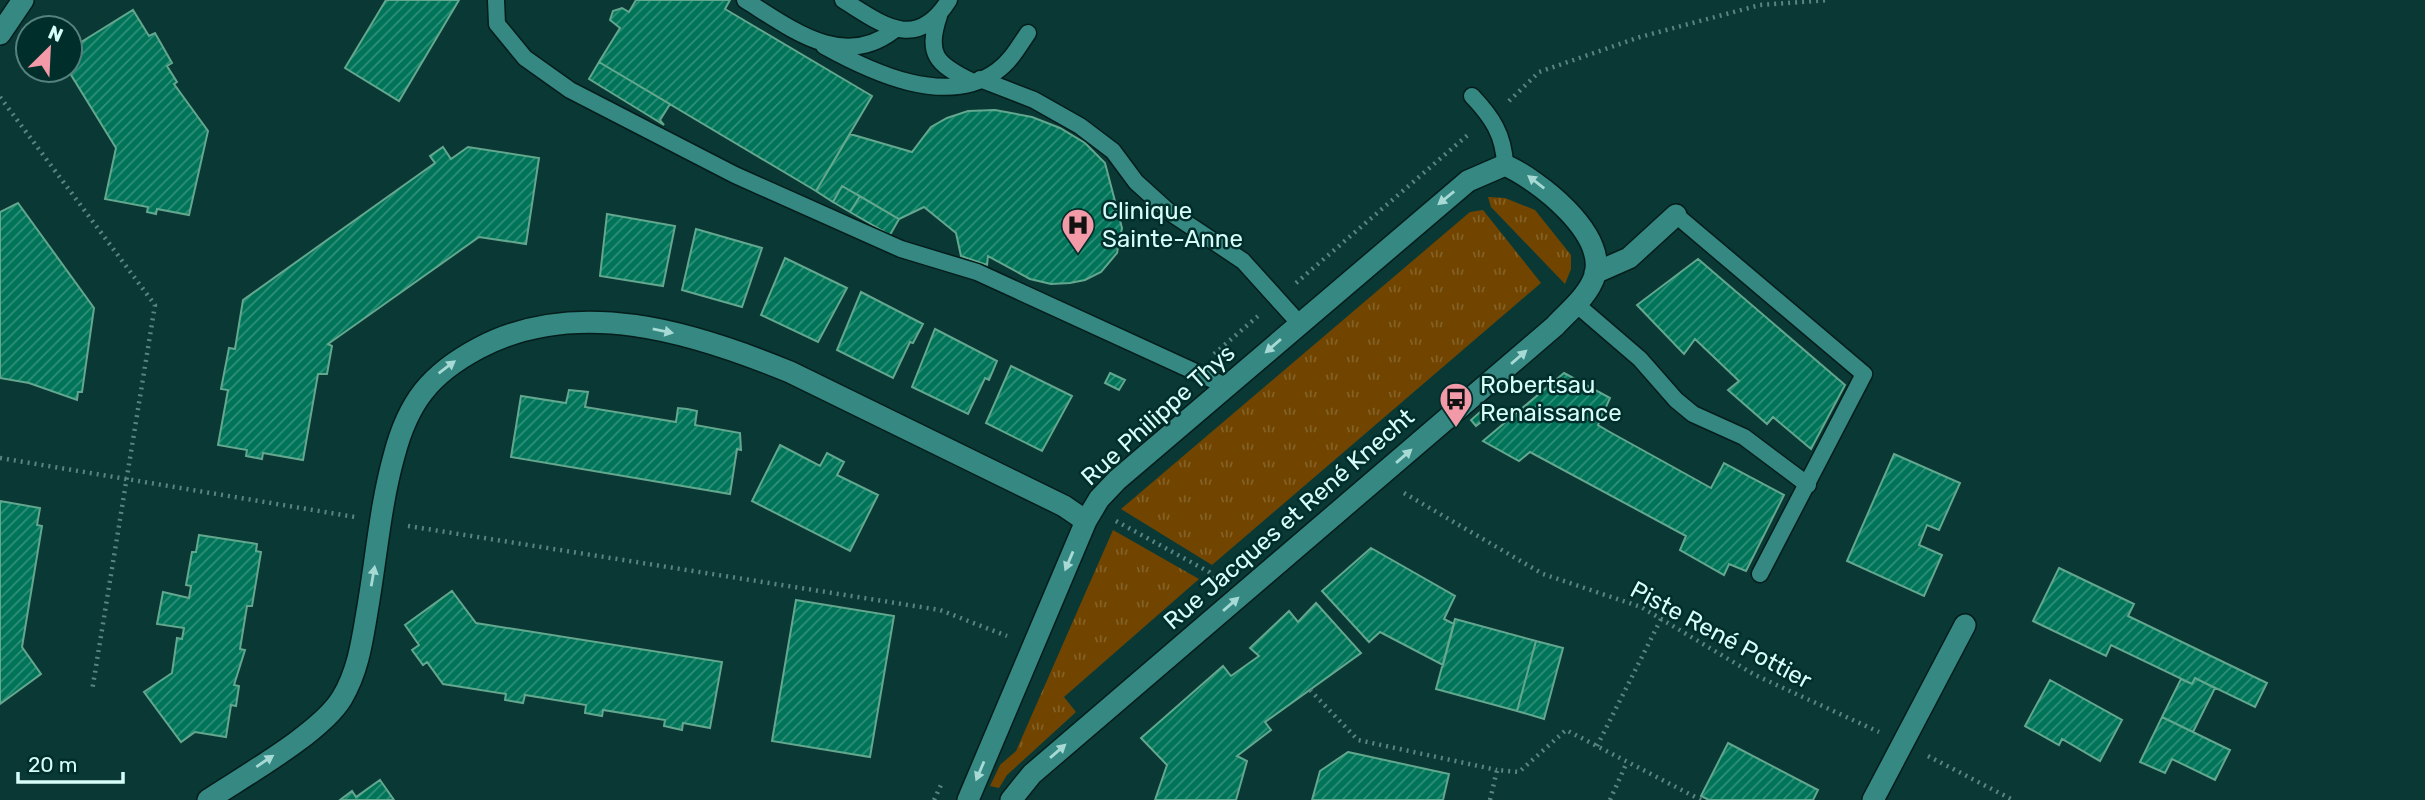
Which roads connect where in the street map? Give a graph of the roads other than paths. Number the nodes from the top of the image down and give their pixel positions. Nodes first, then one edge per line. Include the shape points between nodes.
1 (23, 0) edge
2 (496, 0) edge
3 (745, 0) edge
4 (843, 0) edge
5 (949, 0) edge
6 (939, 16) junction
7 (893, 31) junction
8 (1028, 33) dead end
9 (0, 34) edge
10 (824, 46) junction
11 (975, 80) junction
12 (1472, 96) dead end
13 (1505, 165) junction
14 (1676, 215) joint
15 (1595, 274) junction
16 (1576, 304) junction
17 (1300, 323) junction
18 (1226, 387) junction
19 (1808, 485) junction
20 (1090, 515) junction
21 (1760, 575) dead end
22 (1965, 625) dead end
23 (208, 800) edge
24 (968, 800) edge
25 (1011, 800) edge
26 (1873, 800) edge

1 - 9 street
2 - 18 lane via 497,24 518,50 569,90 735,175 901,249 977,272
3 - 10 lane
4 - 7 lane
5 - 6 lane
6 - 7 lane via 912,30
6 - 11 lane via 931,38 935,52 945,67
7 - 10 lane via 880,41 860,46
8 - 11 lane via 1006,64
10 - 11 lane via 859,66 908,82 929,86
11 - 17 lane via 1034,100 1113,151 1136,182 1167,211 1243,261
12 - 13 lane via 1492,116 1504,144
15 -> 13 street via 1595,251 1569,214 1529,176
13 -> 17 street, Rue Philippe Thys via 1449,194
14 - 15 street via 1629,258
14 - 19 lane via 1864,374
15 - 16 street, Rue Jacques et René Knecht
16 - 19 lane via 1640,359 1693,414 1744,437
25 -> 16 street, Rue Jacques et René Knecht via 1032,774
17 -> 18 street, Rue Philippe Thys
18 - 20 street, Rue Philippe Thys via 1117,480
19 - 21 lane
23 -> 20 street via 318,725 341,700 358,665 394,457 407,417 436,376 502,336 566,322 659,329 743,353
20 -> 24 street, Rue Philippe Thys
22 - 26 street

